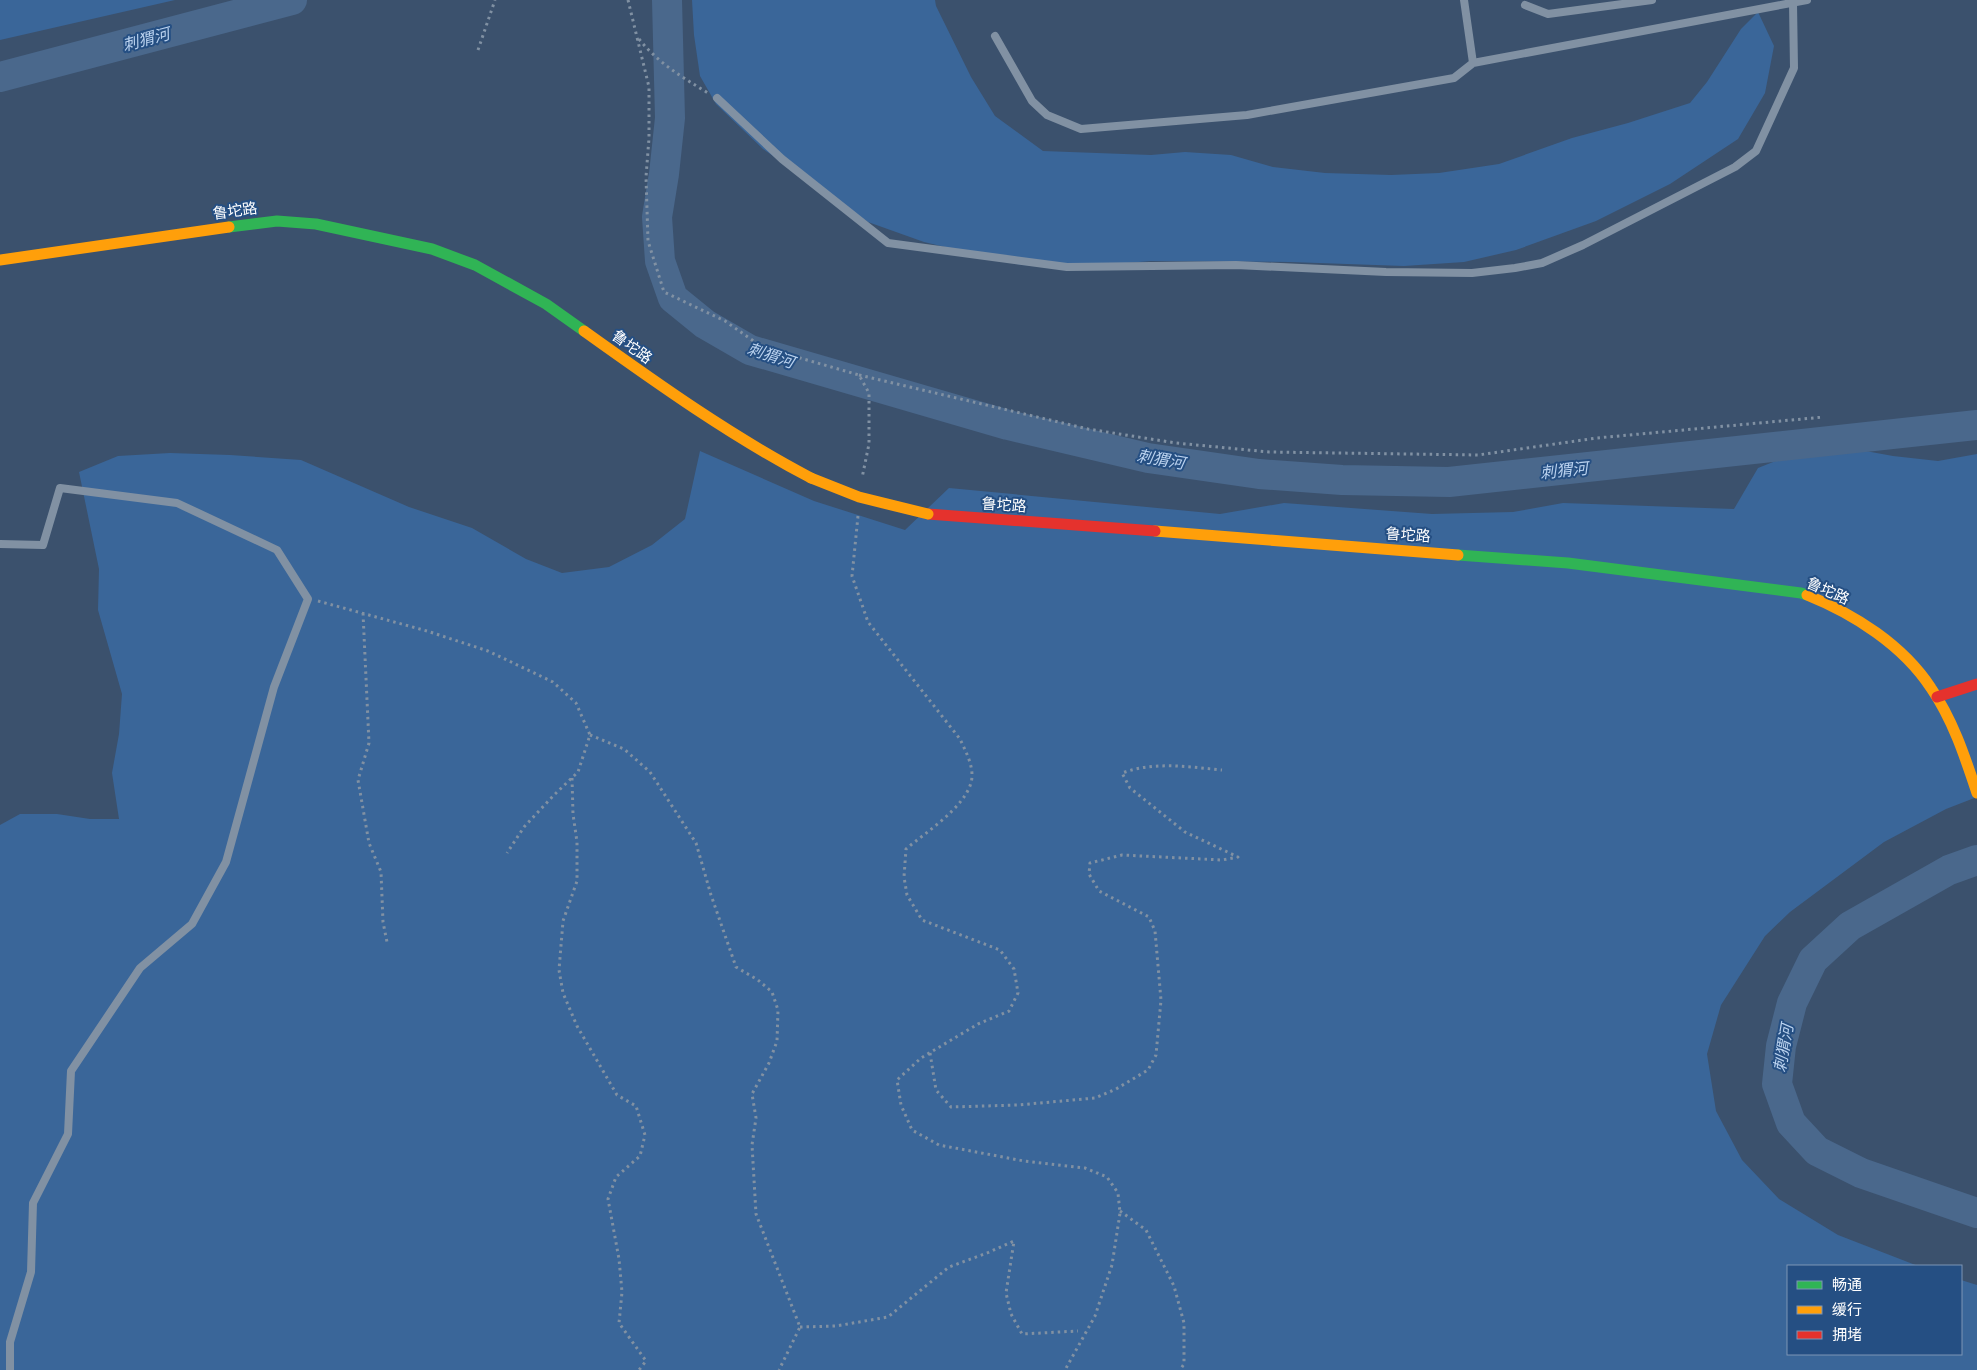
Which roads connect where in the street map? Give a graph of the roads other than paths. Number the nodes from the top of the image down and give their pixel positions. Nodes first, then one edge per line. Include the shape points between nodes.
1 (1464, 0) edge
2 (1652, 0) edge
3 (1807, 0) edge
4 (1793, 3) junction
5 (1525, 5) dead end
6 (995, 36) dead end
7 (1473, 63) junction
8 (717, 98) road end
9 (0, 260) edge
10 (0, 544) edge
11 (1977, 684) edge
12 (1937, 697) junction
13 (1977, 793) edge
14 (10, 1370) edge

1 - 7 lane
2 - 5 lane via 1548,14
3 - 4 lane
4 - 7 lane
4 - 8 lane via 1794,68 1756,151 1735,167 1584,245 1542,263 1472,273 1236,265 1067,267 888,242 782,159
6 - 7 lane via 1032,101 1046,115 1081,129 1248,115 1454,78
9 - 12 main road, 鲁坨路, bridge via 277,221 316,224 432,249 475,266 546,304 668,391 762,452 811,478 859,497 928,514 1568,562 1801,593 1835,607 1865,626 1922,675
10 - 14 lane via 43,545 60,488 177,502 277,550 308,599 274,687 226,862 192,924 140,968 71,1070 68,1134 33,1203 31,1272 10,1342
11 - 12 main road
12 - 13 main road, 鲁坨路 via 1957,735

